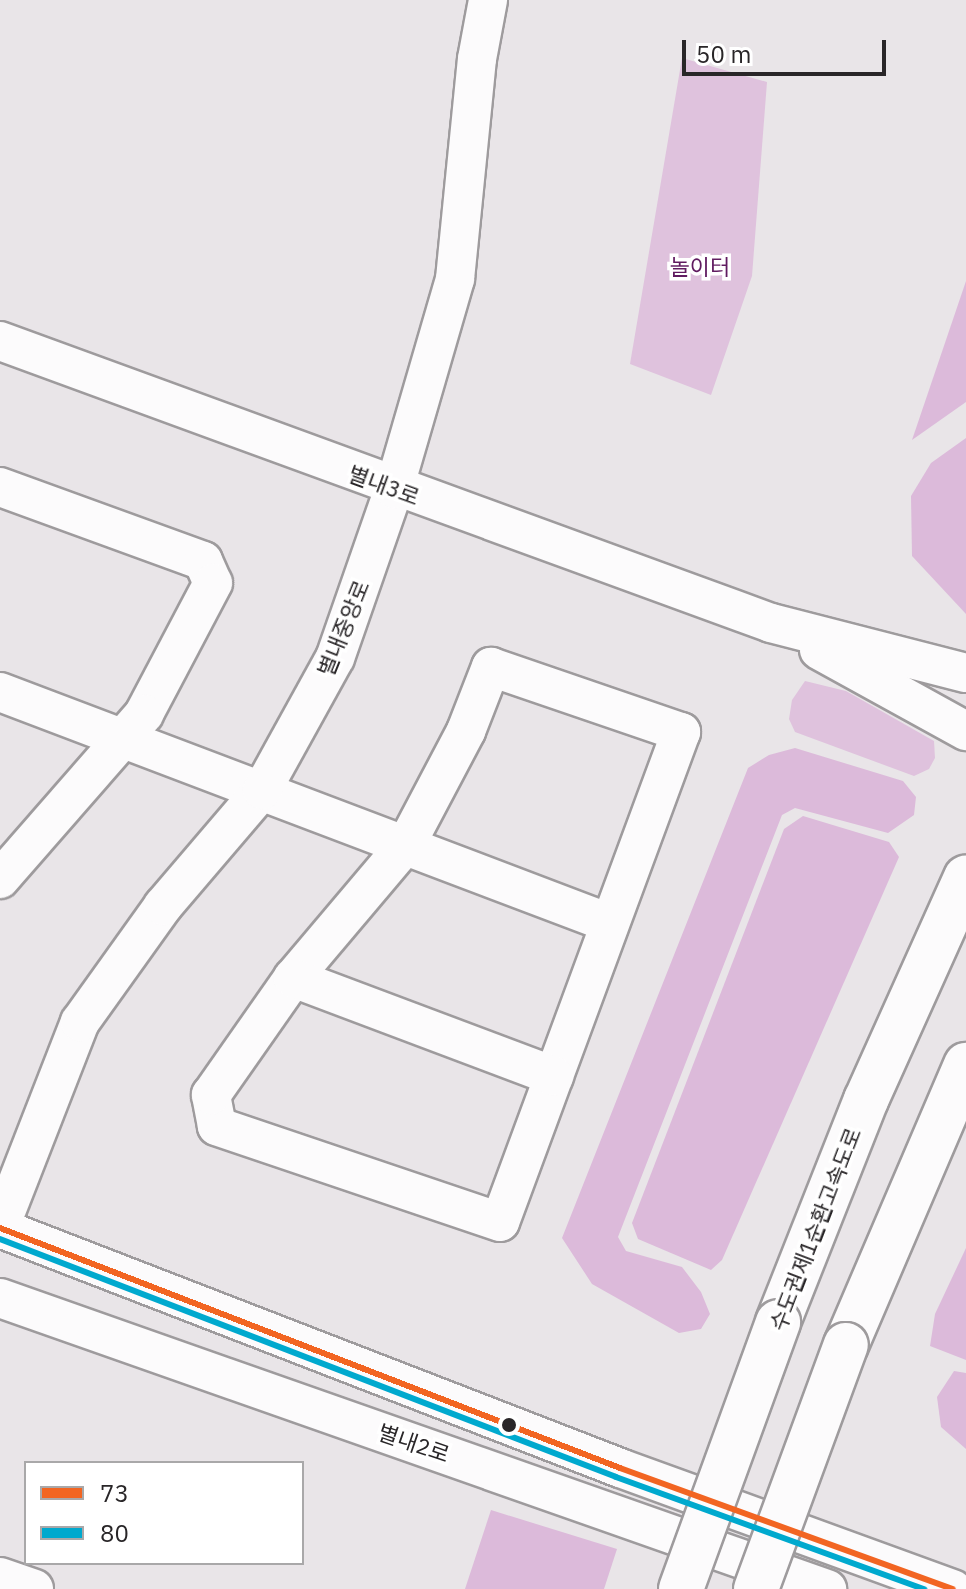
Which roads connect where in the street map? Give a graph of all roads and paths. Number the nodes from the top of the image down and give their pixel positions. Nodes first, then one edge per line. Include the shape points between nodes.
1 (488, 0) edge
2 (0, 341) edge
3 (0, 487) edge
4 (394, 489) junction
5 (771, 623) junction
6 (966, 673) edge
7 (0, 692) edge
8 (966, 731) edge
9 (125, 741) junction
10 (262, 790) junction
11 (407, 843) junction
12 (966, 877) edge
13 (0, 879) edge
14 (609, 923) junction
15 (293, 978) junction
16 (966, 1065) edge
17 (554, 1076) junction
18 (0, 1228) edge
19 (0, 1298) edge
20 (0, 1577) edge
21 (34, 1589) edge
22 (681, 1589) edge
23 (756, 1589) edge
24 (827, 1589) edge
25 (953, 1589) edge

1 - 4 street, 별내중앙로 via 455,279
2 - 4 street, 별내3로
3 - 9 street via 203,561 213,583
4 - 5 street, 별내3로
4 - 10 street, 별내중앙로 via 335,658
5 - 6 street, 별내3로
5 - 8 street, 별내3로
7 - 9 street
9 - 10 street
9 - 13 street
10 - 11 street
10 - 18 street, 별내중앙로 via 163,906 80,1022
11 - 14 street
11 - 14 street via 466,731 491,667 681,732
11 - 15 street
12 - 22 highway, 수도권제1순환고속도로, bridge via 866,1100
14 - 17 street
15 - 17 street
15 - 17 street via 211,1095 217,1126 500,1222
16 - 23 highway, bridge via 846,1345
18 - 25 street via 620,1468
19 - 24 street, 별내2로
20 - 21 street

